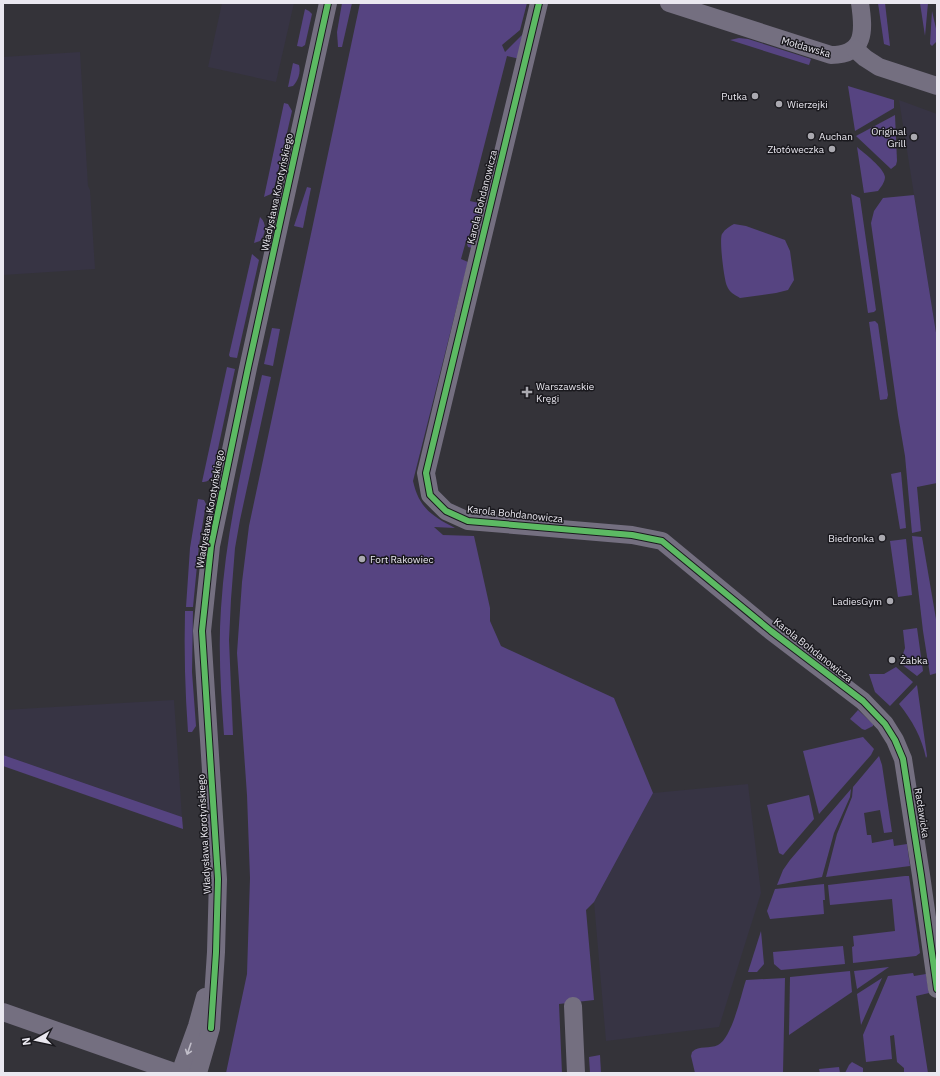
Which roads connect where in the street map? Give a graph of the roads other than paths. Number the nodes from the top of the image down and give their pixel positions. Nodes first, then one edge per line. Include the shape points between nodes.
1 (328, 3) edge
2 (539, 3) edge
3 (669, 3) edge
4 (860, 3) edge
5 (855, 48) junction
6 (937, 86) edge
7 (903, 759) joint
8 (929, 875) edge
9 (216, 952) junction
10 (937, 989) edge
11 (573, 1006) dead end
12 (3, 1012) edge
13 (177, 1073) edge
14 (180, 1073) edge
15 (198, 1073) edge
16 (576, 1073) edge

1 - 9 street, Władysława Korotyńskiego via 211,546 202,631 218,879
2 - 7 street, Karola Bohdanowicza via 430,454 426,473 430,495 446,511 468,521 632,535 662,541 771,631 863,701 885,724
3 - 5 street, Mołdawska via 824,54 843,55
4 - 5 street via 862,28
5 - 6 street via 879,67
7 - 8 street, Racławicka
8 - 10 street, Racławicka
9 -> 14 street, Władysława Korotyńskiego via 197,1026
9 - 15 street, Władysława Korotyńskiego via 211,1028
11 - 16 street
12 - 13 street

